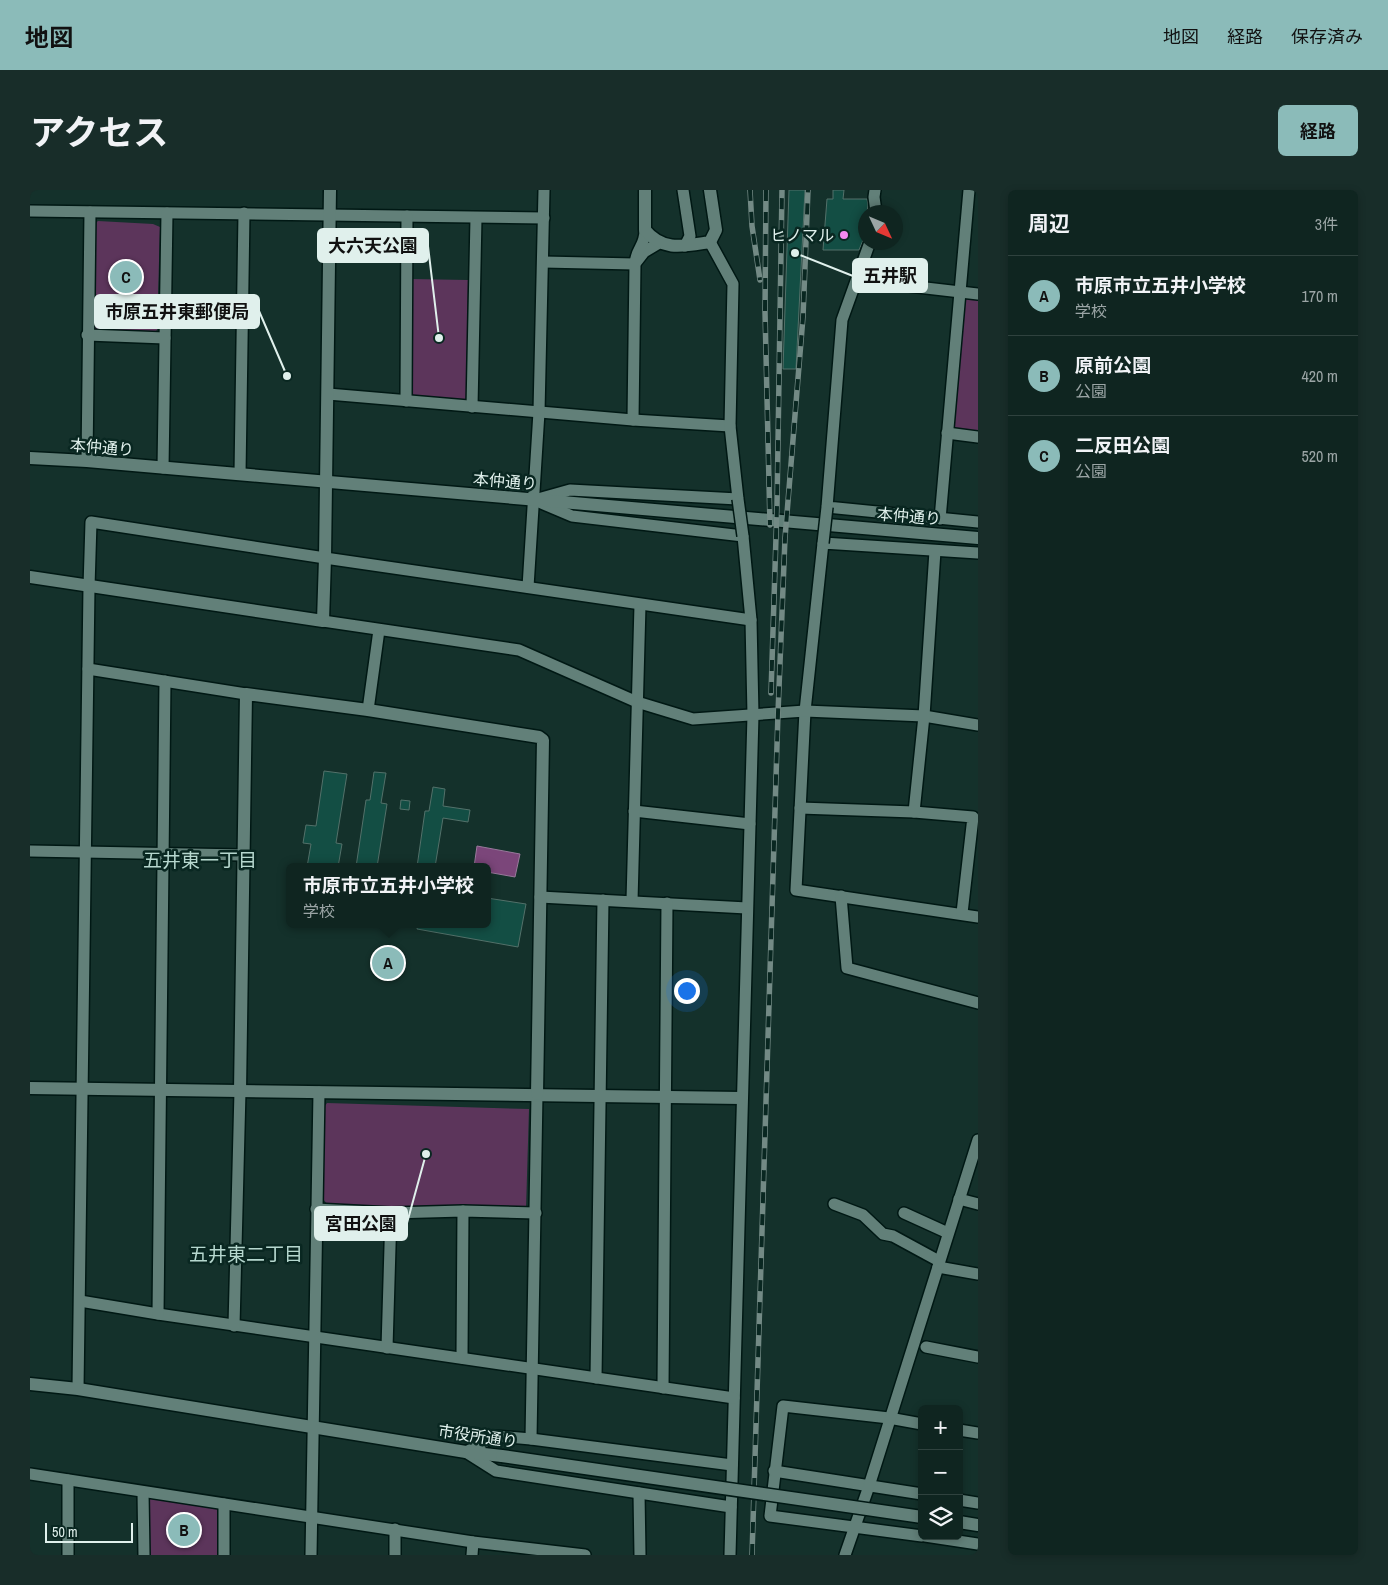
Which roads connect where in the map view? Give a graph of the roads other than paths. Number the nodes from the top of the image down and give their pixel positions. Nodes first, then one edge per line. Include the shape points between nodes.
1 (330, 190) edge
2 (544, 190) edge
3 (645, 190) edge
4 (683, 190) edge
5 (710, 190) edge
6 (875, 190) edge
7 (969, 190) edge
8 (875, 205) edge
9 (30, 211) edge
10 (90, 212) junction
11 (167, 213) junction
12 (244, 213) junction
13 (329, 215) junction
14 (407, 216) junction
15 (476, 218) junction
16 (544, 218) junction
17 (645, 230) junction
18 (710, 242) junction
19 (659, 243) junction
20 (685, 246) junction
21 (867, 250) edge
22 (542, 262) junction
23 (635, 264) junction
24 (857, 280) junction
25 (961, 291) junction
26 (978, 294) edge
27 (88, 335) junction
28 (165, 338) junction
29 (328, 394) junction
30 (406, 401) junction
31 (472, 407) junction
32 (539, 412) junction
33 (633, 420) junction
34 (730, 426) junction
35 (947, 433) junction
36 (978, 437) edge
37 (30, 458) edge
38 (87, 461) junction
39 (163, 468) junction
40 (240, 474) junction
41 (326, 482) junction
42 (738, 499) junction
43 (534, 500) junction
44 (827, 507) junction
45 (940, 519) junction
46 (978, 522) edge
47 (743, 536) junction
48 (978, 538) edge
49 (823, 543) junction
50 (934, 551) junction
51 (978, 553) edge
52 (325, 558) junction
53 (30, 577) edge
54 (89, 587) junction
55 (528, 587) junction
56 (640, 604) junction
57 (751, 620) junction
58 (323, 622) junction
59 (379, 630) junction
60 (88, 669) junction
61 (165, 681) junction
62 (246, 694) junction
63 (637, 702) junction
64 (368, 710) junction
65 (806, 711) junction
66 (753, 715) junction
67 (924, 716) junction
68 (978, 725) edge
69 (800, 808) junction
70 (634, 811) junction
71 (914, 812) junction
72 (750, 824) junction
73 (30, 851) edge
74 (85, 852) junction
75 (164, 854) junction
76 (243, 855) junction
77 (973, 865) edge
78 (841, 896) junction
79 (540, 897) junction
80 (603, 900) junction
81 (632, 901) junction
82 (667, 903) junction
83 (747, 908) junction
84 (962, 914) junction
85 (978, 917) edge
86 (978, 1003) edge
87 (30, 1088) edge
88 (82, 1088) junction
89 (161, 1089) junction
90 (240, 1091) junction
91 (318, 1092) junction
92 (537, 1094) junction
93 (602, 1096) junction
94 (667, 1096) junction
95 (741, 1098) junction
96 (978, 1140) edge
97 (960, 1199) junction
98 (834, 1204) dead end
99 (978, 1204) edge
100 (316, 1209) junction
101 (463, 1212) junction
102 (391, 1213) junction
103 (536, 1213) junction
104 (904, 1213) dead end
105 (948, 1233) junction
106 (939, 1264) junction
107 (978, 1274) edge
108 (80, 1301) junction
109 (158, 1314) junction
110 (234, 1326) junction
111 (314, 1337) junction
112 (926, 1347) dead end
113 (387, 1348) junction
114 (978, 1357) edge
115 (462, 1358) junction
116 (533, 1369) junction
117 (596, 1378) junction
118 (30, 1384) edge
119 (663, 1388) junction
120 (78, 1389) junction
121 (734, 1398) junction
122 (889, 1418) junction
123 (918, 1423) edge
124 (313, 1427) junction
125 (963, 1431) edge
126 (978, 1433) edge
127 (531, 1439) junction
128 (466, 1452) junction
129 (732, 1465) junction
130 (774, 1471) junction
131 (30, 1474) edge
132 (68, 1480) junction
133 (869, 1486) junction
134 (143, 1492) junction
135 (639, 1493) junction
136 (918, 1493) edge
137 (963, 1501) edge
138 (978, 1503) edge
139 (224, 1504) junction
140 (731, 1508) junction
141 (918, 1516) edge
142 (311, 1517) junction
143 (963, 1523) edge
144 (978, 1525) edge
145 (854, 1526) junction
146 (396, 1529) junction
147 (918, 1535) edge
148 (950, 1540) edge
149 (472, 1542) junction
150 (978, 1544) edge
151 (68, 1555) edge
152 (144, 1555) edge
153 (224, 1555) edge
154 (311, 1555) edge
155 (395, 1555) edge
156 (472, 1555) edge
157 (585, 1555) edge
158 (640, 1555) edge
159 (730, 1555) edge
160 (846, 1555) edge

1 - 13 street
2 - 16 street
3 - 17 street
4 - 20 street via 690,236
5 - 18 street via 716,230
6 - 8 street
7 - 25 street
9 - 10 street
10 - 11 street
10 - 27 street
11 - 12 street
11 - 28 street
12 - 13 street
12 - 40 street
13 - 14 street
13 - 29 street
14 - 15 street
14 - 30 street
15 - 16 street
15 - 31 street
16 - 22 street
17 - 19 street
17 - 23 street via 645,240 635,254
18 - 20 street
18 - 34 street via 733,284
19 - 20 street
19 - 23 street via 644,252
21 - 24 street
22 - 23 street
22 - 32 street
23 - 33 street
24 - 25 street
24 - 44 street via 842,320
25 - 26 street
25 - 35 street
27 - 28 street
27 - 38 street
28 - 39 street
29 - 30 street
29 - 41 street
30 - 31 street
31 - 32 street
32 - 33 street
32 - 43 street
33 - 34 street
34 - 42 street
35 - 36 street
35 - 45 street
37 - 38 street, 本仲通り
38 - 39 street, 本仲通り
39 - 40 street, 本仲通り
40 - 41 street, 本仲通り
41 - 43 street, 本仲通り
41 - 52 street
42 - 43 street via 570,490
42 - 47 street, bridge
43 - 47 street via 572,516
43 - 48 street, 本仲通り
43 - 55 street
44 - 45 street
44 - 49 street, bridge
45 - 46 street
47 - 57 street
49 - 50 street
49 - 65 street
50 - 51 street
50 - 67 street
52 - 54 street via 91,522
52 - 55 street
52 - 58 street
53 - 54 street
54 - 58 street
54 - 60 street
55 - 56 street
56 - 57 street
56 - 63 street
57 - 66 street
58 - 59 street
59 - 63 street via 519,650
59 - 64 street
60 - 61 street
60 - 74 street
61 - 62 street
61 - 75 street
62 - 64 street
62 - 76 street
63 - 66 street via 693,719
63 - 70 street
64 - 79 street via 543,740
65 - 66 street
65 - 67 street
65 - 69 street
66 - 72 street
67 - 68 street
67 - 71 street
69 - 71 street
69 - 78 street via 796,890
70 - 72 street
70 - 81 street
71 - 77 street via 973,817
72 - 83 street
73 - 74 street
74 - 75 street
74 - 88 street
75 - 76 street
75 - 89 street
76 - 90 street
77 - 84 street
78 - 84 street
78 - 86 street via 847,968
79 - 80 street
79 - 92 street
80 - 81 street
80 - 93 street
81 - 82 street
82 - 83 street
82 - 94 street
83 - 95 street
84 - 85 street
87 - 88 street
88 - 89 street
88 - 108 street
89 - 90 street
89 - 109 street
90 - 91 street
90 - 110 street
91 - 92 street
91 - 100 street
92 - 93 street
92 - 103 street
93 - 94 street
93 - 117 street
94 - 95 street
94 - 119 street
95 - 121 street
96 - 97 street
97 - 99 street
97 - 105 street
98 - 106 street via 863,1215 883,1234 893,1236
100 - 102 street
100 - 111 street
101 - 102 street
101 - 103 street
101 - 115 street
102 - 113 street
103 - 116 street
104 - 105 street
105 - 106 street
106 - 107 street
106 - 122 street
108 - 109 street
108 - 120 street
109 - 110 street
110 - 111 street
111 - 113 street
111 - 124 street
112 - 114 street
113 - 115 street
115 - 116 street
116 - 117 street
116 - 127 street
117 - 119 street
118 - 120 street, 市役所通り
119 - 121 street
120 - 124 street, 市役所通り
121 - 129 street
122 - 123 street
122 - 130 street via 782,1406
122 - 133 street
124 - 128 street, 市役所通り
124 - 142 street
125 - 126 street
127 - 128 street via 495,1436
127 - 129 street
128 - 135 street via 496,1471
128 - 141 street, 市役所通り, bridge
129 - 140 street
130 - 133 street
130 - 145 street via 770,1516
131 - 132 street
132 - 134 street
132 - 151 street
133 - 136 street
133 - 145 street
134 - 139 street
134 - 152 street
135 - 140 street
135 - 158 street
137 - 138 street
139 - 142 street
139 - 153 street
140 - 159 street
142 - 146 street
142 - 154 street
143 - 144 street
145 - 147 street
145 - 160 street
146 - 149 street
146 - 155 street
148 - 150 street
149 - 156 street
149 - 157 street

